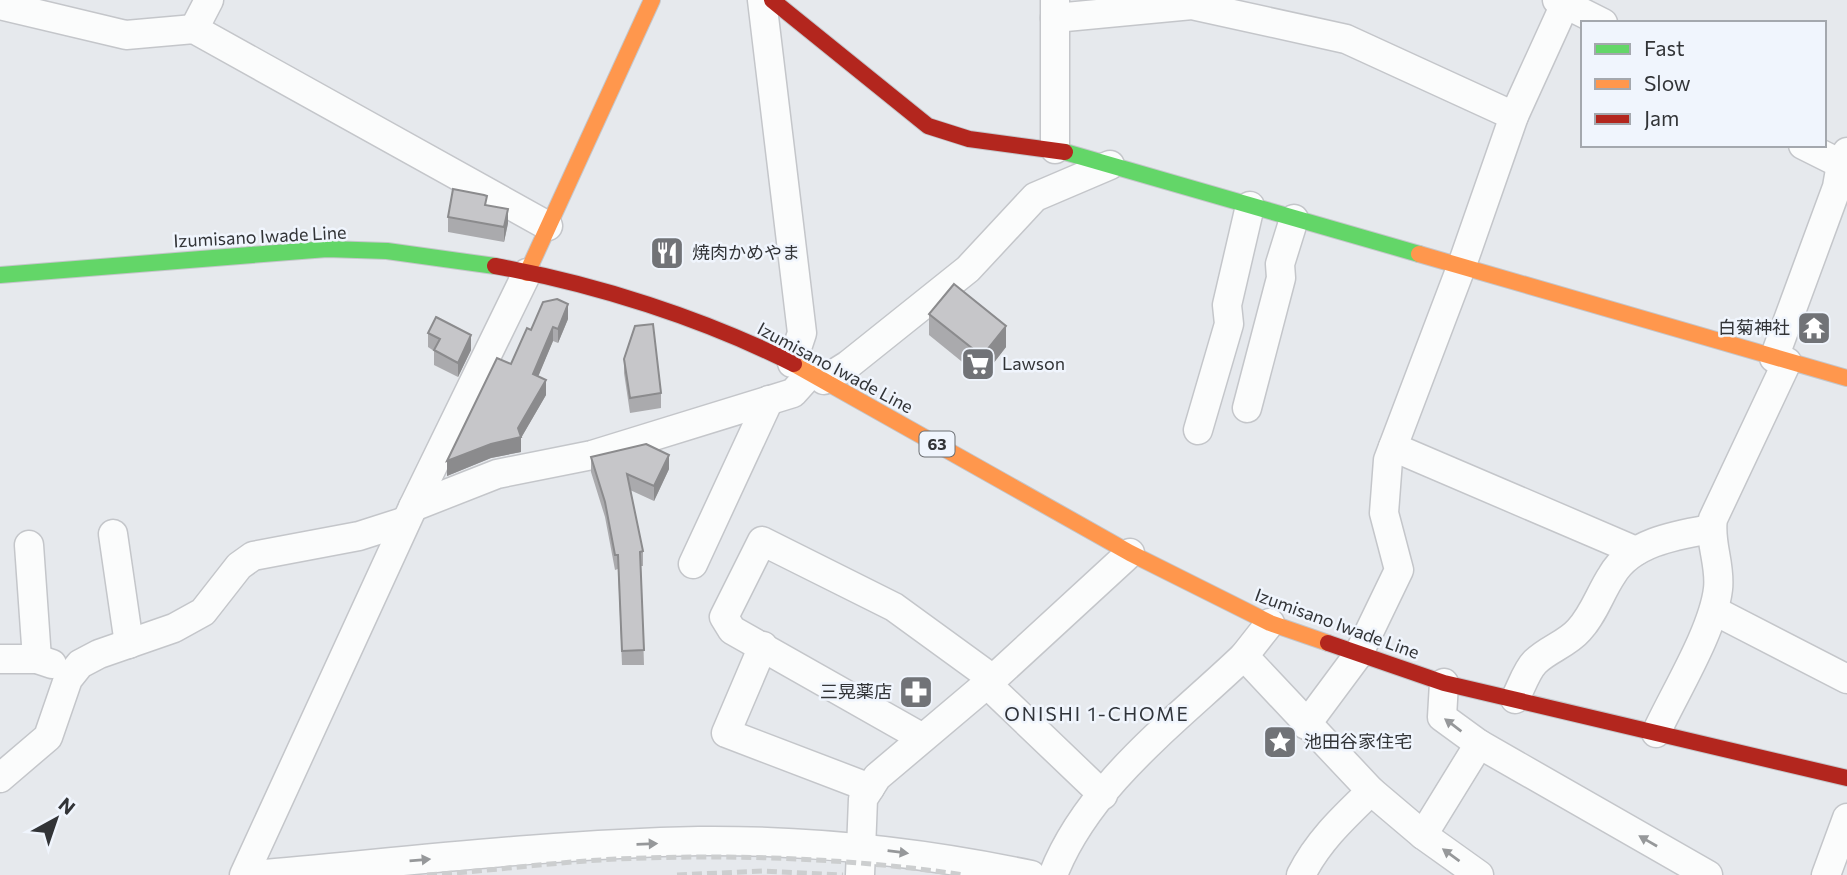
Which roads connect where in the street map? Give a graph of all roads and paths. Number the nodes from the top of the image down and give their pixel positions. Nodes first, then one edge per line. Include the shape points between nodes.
1 (209, 0) edge
2 (652, 0) edge
3 (762, 0) edge
4 (772, 0) edge
5 (1616, 0) edge
6 (1561, 2) edge
7 (0, 5) edge
8 (1055, 9) edge
9 (1600, 21) edge
10 (1605, 21) edge
11 (194, 29) junction
12 (1514, 116) junction
13 (1806, 147) edge
14 (1055, 149) junction
15 (1110, 165) junction
16 (1843, 173) edge
17 (1250, 206) junction
18 (1294, 219) junction
19 (548, 226) junction
20 (1462, 265) junction
21 (527, 273) junction
22 (0, 275) edge
23 (1781, 360) junction
24 (809, 372) junction
25 (1847, 378) edge
26 (768, 400) junction
27 (1247, 408) dead end
28 (1198, 430) dead end
29 (1393, 447) junction
30 (410, 514) junction
31 (1711, 529) junction
32 (113, 534) dead end
33 (29, 545) dead end
34 (1636, 551) junction
35 (1130, 553) junction
36 (693, 564) dead end
37 (1715, 611) junction
38 (1270, 623) junction
39 (129, 644) junction
40 (763, 646) junction
41 (1358, 655) junction
42 (1244, 656) junction
43 (0, 659) edge
44 (37, 659) junction
45 (73, 671) junction
46 (1847, 679) edge
47 (990, 682) junction
48 (1444, 683) junction
49 (1515, 699) junction
50 (1306, 725) junction
51 (1656, 733) junction
52 (921, 737) junction
53 (1479, 744) junction
54 (0, 778) edge
55 (1847, 778) edge
56 (870, 789) junction
57 (1371, 791) junction
58 (1103, 795) junction
59 (1847, 818) edge
60 (1423, 835) junction
61 (861, 861) edge
62 (244, 875) edge
63 (254, 875) edge
64 (1031, 875) edge
65 (1053, 875) edge
66 (1301, 875) edge
67 (1479, 875) edge
68 (1707, 875) edge
69 (1826, 875) edge

1 - 11 street
2 - 19 main road
3 - 24 street
4 - 14 main road via 928,126 969,139
5 - 10 street
6 - 9 street
6 - 12 street
7 - 11 street via 126,35
8 - 12 street via 1192,5 1346,39
8 - 14 street
11 - 19 street
12 - 20 street
13 - 16 street
14 - 15 main road
15 - 17 main road
15 - 24 street via 1035,197 968,269 848,366
16 - 23 street
17 - 18 main road
17 - 28 street via 1227,305 1229,324
18 - 20 main road
18 - 27 street
19 - 21 main road
20 - 23 main road
20 - 29 street
21 - 22 main road, Izumisano Iwade Line / 63 via 457,259 326,249
21 - 24 main road, Izumisano Iwade Line / 63 via 621,298 744,341
21 - 30 street
23 - 25 main road
23 - 31 street
24 - 26 street via 793,393
24 - 35 main road, Izumisano Iwade Line / 63
26 - 30 street via 592,455 497,474
26 - 36 street
29 - 34 street
29 - 41 street via 1384,513 1399,570
30 - 39 street via 359,536 253,556 239,566 203,612
30 - 62 street
31 - 34 street
31 - 37 street via 1719,585
32 - 39 street
33 - 44 street
34 - 49 street via 1612,573 1579,631 1535,662
35 - 38 main road, Izumisano Iwade Line / 63
35 - 47 street
37 - 46 street
37 - 51 street
38 - 41 main road, Izumisano Iwade Line / 63
38 - 42 street
39 - 45 street via 99,654
40 - 47 street via 732,630 724,617 762,541 894,607
40 - 52 street
40 - 56 street via 726,733
41 - 48 main road, Izumisano Iwade Line / 63
41 - 50 street
42 - 50 street
42 - 58 street
43 - 44 street
44 - 45 street
45 - 54 street via 48,737
47 - 52 street
47 - 58 street
48 - 49 main road, Izumisano Iwade Line / 63
53 -> 48 street via 1443,717
49 - 51 main road, Izumisano Iwade Line / 63
50 - 57 street
51 - 55 main road, Izumisano Iwade Line / 63
52 - 56 street
53 - 60 street
68 -> 53 street
56 - 61 street via 863,799
57 - 60 street
57 - 66 street via 1333,828
58 - 65 street via 1088,812
59 - 69 street
67 -> 60 street
63 -> 61 street via 563,847 701,841
61 -> 64 street via 951,859

